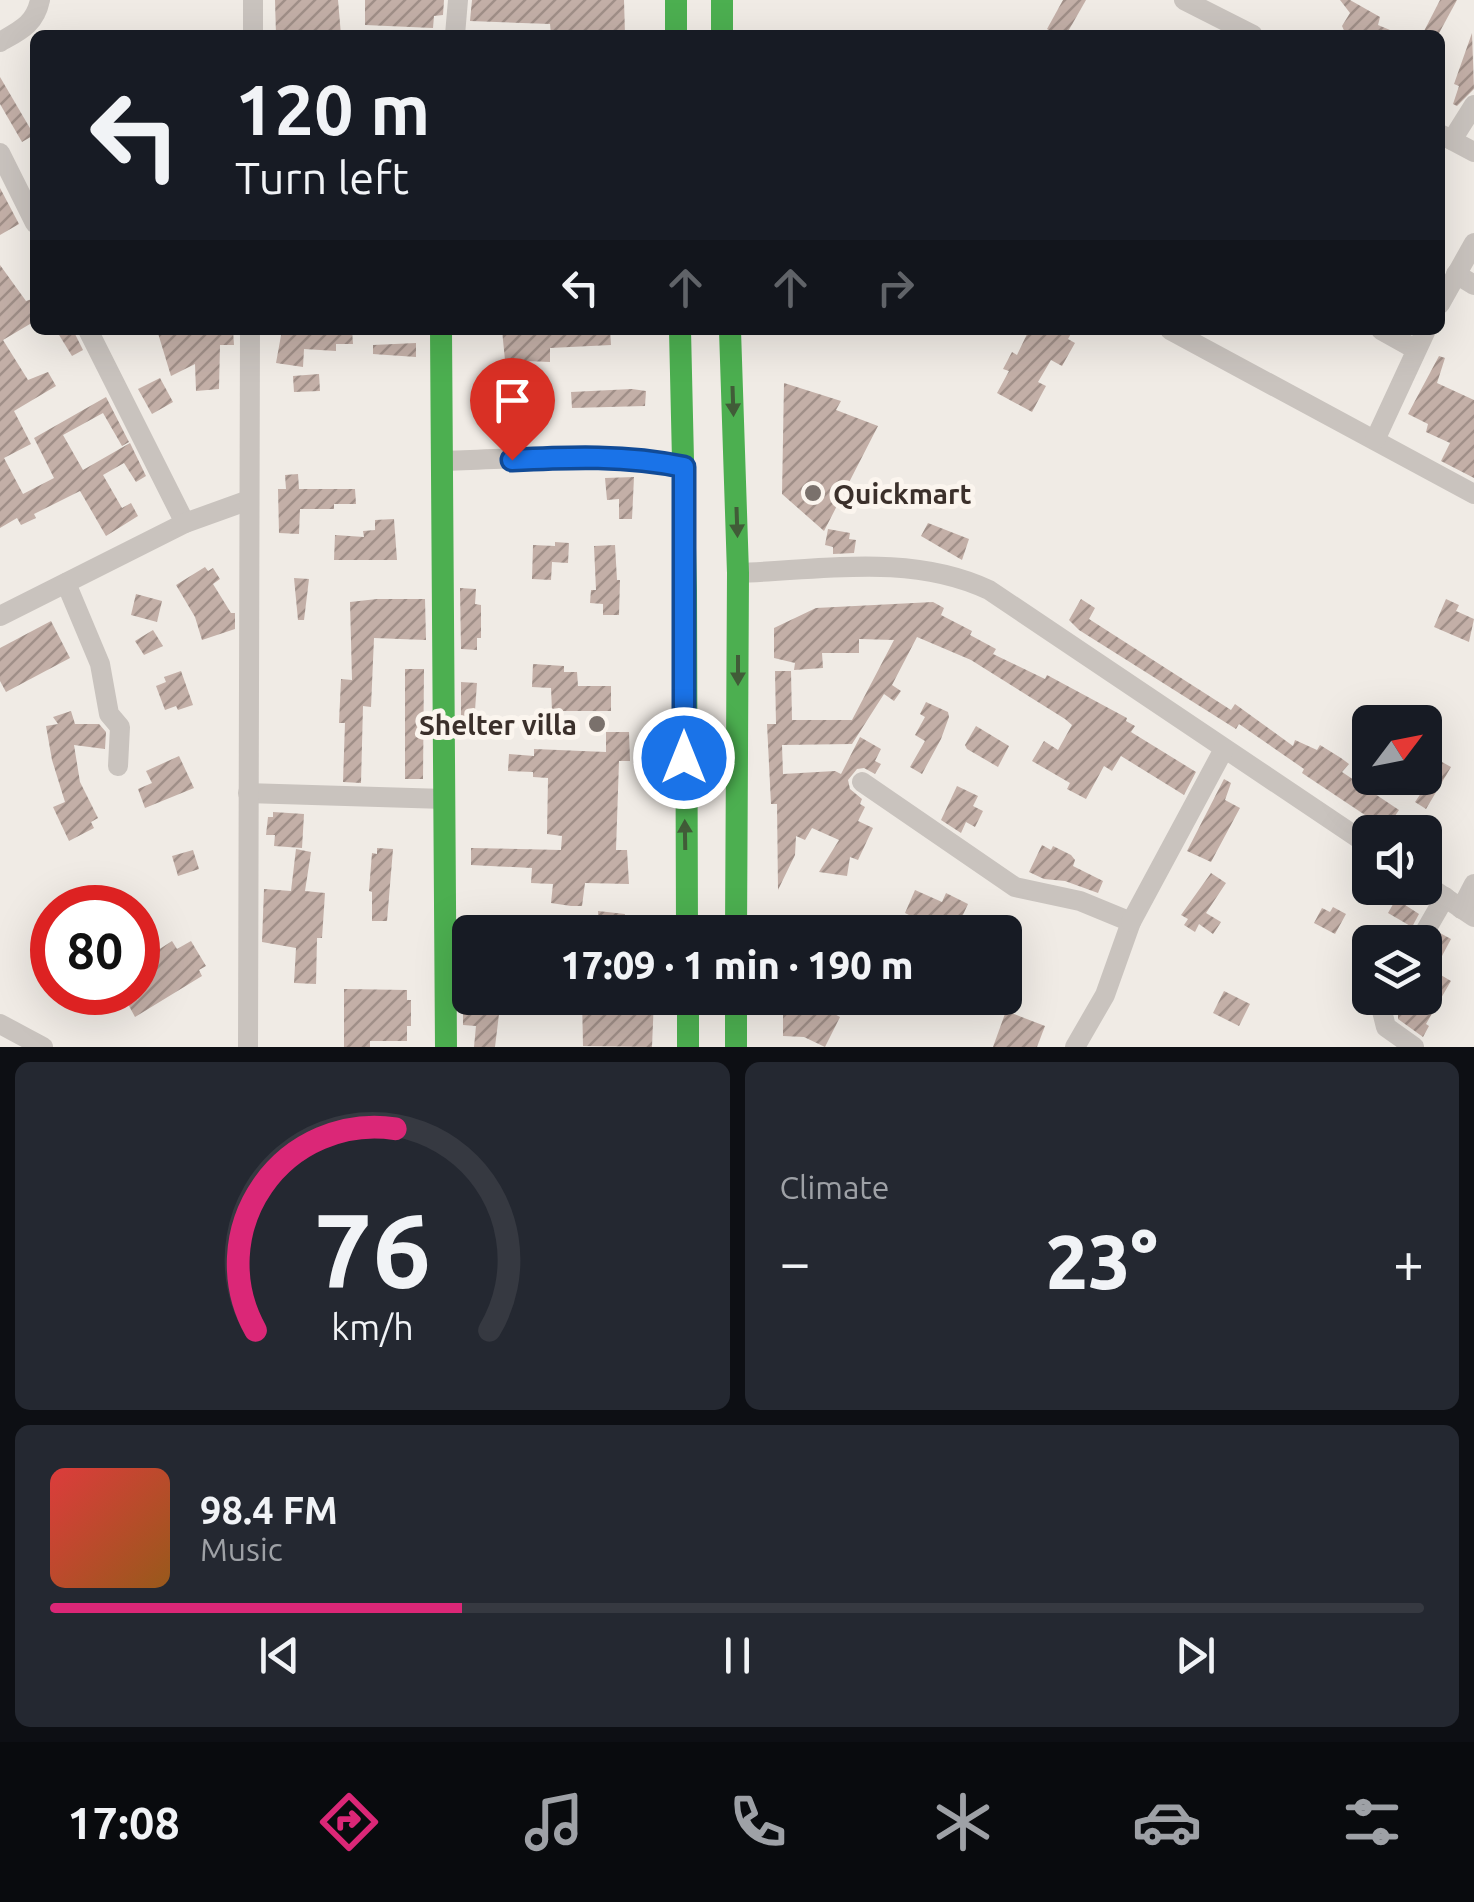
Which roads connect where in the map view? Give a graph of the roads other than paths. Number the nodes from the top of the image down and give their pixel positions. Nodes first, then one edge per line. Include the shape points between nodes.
1 (40, 0) edge
2 (253, 0) edge
3 (458, 0) edge
4 (676, 0) edge
5 (722, 0) edge
6 (1184, 0) edge
7 (253, 30) edge
8 (455, 30) edge
9 (676, 30) edge
10 (722, 30) edge
11 (1237, 30) edge
12 (0, 42) edge
13 (1474, 105) edge
14 (1446, 137) edge
15 (1474, 152) edge
16 (0, 153) edge
17 (30, 213) edge
18 (1474, 243) edge
19 (1465, 280) edge
20 (1445, 299) edge
21 (90, 335) edge
22 (250, 335) edge
23 (441, 335) edge
24 (681, 335) edge
25 (729, 335) edge
26 (1179, 335) edge
27 (1390, 335) edge
28 (1423, 335) edge
29 (1416, 349) junction
30 (1374, 440) junction
31 (442, 461) junction
32 (704, 475) junction
33 (1474, 494) edge
34 (249, 500) junction
35 (184, 523) junction
36 (738, 573) junction
37 (66, 583) junction
38 (0, 616) edge
39 (1224, 749) junction
40 (118, 766) dead end
41 (862, 782) dead end
42 (248, 793) junction
43 (445, 799) junction
44 (1352, 834) edge
45 (1474, 884) edge
46 (1460, 908) edge
47 (688, 915) edge
48 (736, 915) edge
49 (1131, 922) junction
50 (1440, 925) edge
51 (688, 1015) edge
52 (736, 1015) edge
53 (1383, 1015) edge
54 (0, 1024) edge
55 (43, 1047) edge
56 (248, 1047) edge
57 (446, 1047) edge
58 (688, 1047) edge
59 (736, 1047) edge
60 (1076, 1047) edge
61 (1414, 1047) edge

1 - 12 street via 27,27
2 - 7 street
3 - 8 street
4 - 9 main road
5 - 10 main road
6 - 11 street
13 - 14 street
14 - 15 street
16 - 17 street
18 - 19 street
19 - 20 street
21 - 35 street
22 - 34 street
23 - 31 main road
24 - 32 main road
25 -> 32 main road
26 - 30 street
27 - 29 street
28 - 29 street
29 - 30 street
30 - 33 street
31 - 32 street via 643,459
31 - 43 main road
32 -> 36 main road
47 -> 32 main road
34 - 35 street
34 - 42 street
35 - 37 street
36 - 39 street via 899,566 969,580
36 -> 48 main road
37 - 38 street
37 - 40 street via 100,664 109,714 120,726
39 - 44 street
39 - 49 street
41 - 49 street via 1015,887 1080,901
42 - 43 street
42 - 56 street
43 - 57 main road
45 - 46 street
46 - 50 street
49 - 60 street via 1105,994
51 - 58 main road
52 - 59 main road
53 - 61 street via 1386,1027
54 - 55 street

